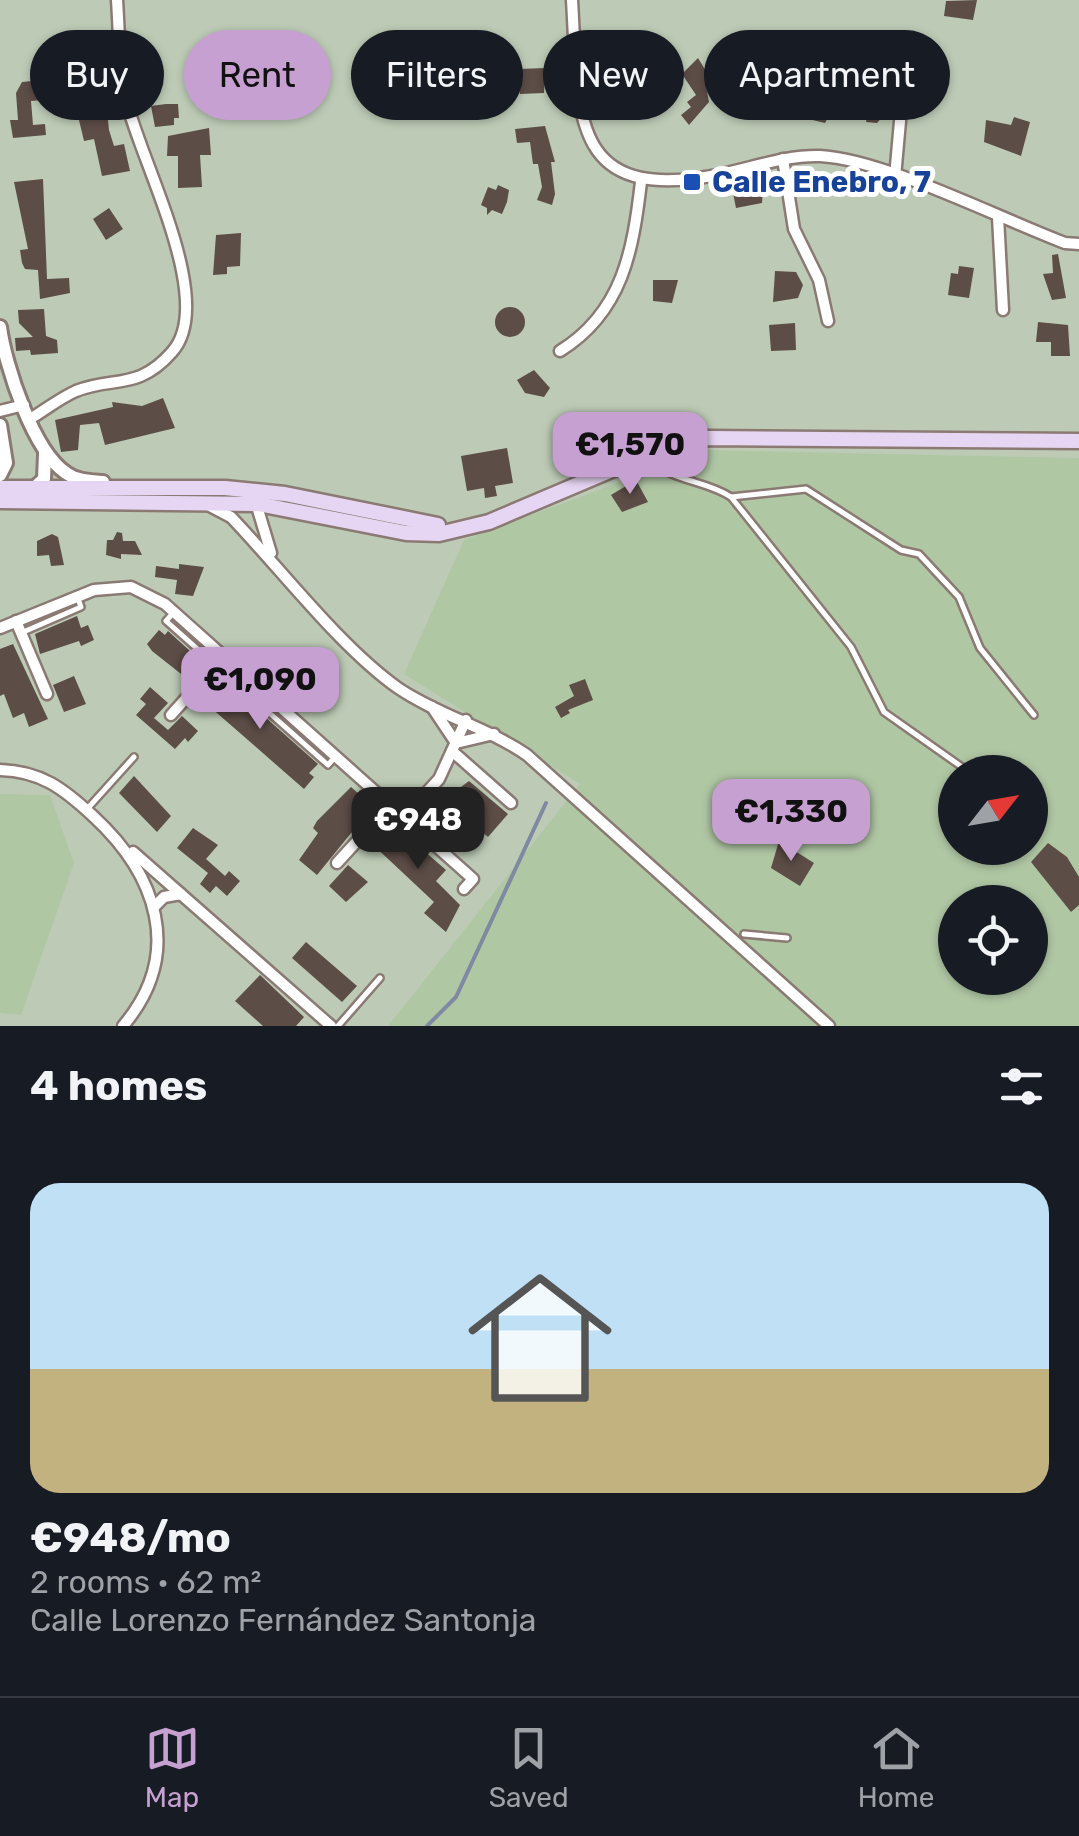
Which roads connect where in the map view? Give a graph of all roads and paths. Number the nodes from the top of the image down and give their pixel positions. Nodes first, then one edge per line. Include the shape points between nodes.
1 (116, 0) edge
2 (572, 0) edge
3 (900, 120) edge
4 (783, 158) junction
5 (895, 177) junction
6 (641, 182) junction
7 (998, 217) junction
8 (1079, 244) edge
9 (1003, 310) dead end
10 (828, 321) dead end
11 (0, 326) edge
12 (560, 351) dead end
13 (24, 405) junction
14 (0, 411) edge
15 (30, 419) junction
16 (0, 425) edge
17 (1079, 440) edge
18 (45, 451) junction
19 (647, 455) junction
20 (0, 474) edge
21 (155, 487) junction
22 (0, 488) edge
23 (34, 489) junction
24 (731, 497) junction
25 (0, 499) edge
26 (200, 502) junction
27 (288, 508) junction
28 (262, 516) junction
29 (231, 517) junction
30 (488, 522) junction
31 (278, 567) junction
32 (174, 612) junction
33 (19, 627) junction
34 (0, 628) edge
35 (224, 656) junction
36 (215, 666) junction
37 (47, 694) dead end
38 (432, 706) junction
39 (171, 715) dead end
40 (1034, 715) dead end
41 (466, 720) junction
42 (496, 734) junction
43 (454, 747) junction
44 (337, 755) junction
45 (945, 755) edge
46 (134, 757) dead end
47 (0, 770) edge
48 (512, 803) dead end
49 (391, 804) junction
50 (86, 810) junction
51 (404, 816) junction
52 (125, 846) junction
53 (337, 863) dead end
54 (464, 889) dead end
55 (181, 894) junction
56 (154, 906) junction
57 (744, 934) dead end
58 (786, 938) dead end
59 (380, 978) dead end
60 (127, 1021) edge
61 (142, 1026) edge
62 (335, 1026) edge
63 (829, 1026) edge

1 - 15 street via 124,94 150,161 186,296 187,327 174,351 147,373 118,386 78,390
2 - 6 street via 582,114 603,158
3 - 5 street
4 - 5 street via 820,156
4 - 6 street via 707,176
4 - 10 street via 794,230 819,280
5 - 7 street
6 - 12 street via 615,296 600,320
7 - 8 street
7 - 9 street
11 - 13 street
13 - 14 street
13 - 15 street
15 - 18 street
16 - 20 street via 6,463
17 - 19 main road via 708,438
18 - 21 street via 79,480
18 - 23 street via 48,467
19 - 24 lane via 661,473 712,484
19 - 30 main road
21 - 23 main road
21 - 28 street via 244,496
21 - 30 main road via 285,494 408,522
22 - 23 main road
23 - 25 street
24 - 40 lane via 806,489 901,550 919,554 959,597 980,648
24 - 45 lane via 851,647 884,712
25 - 26 main road
26 - 28 main road
26 - 29 street
27 - 28 main road
27 - 28 street
27 - 30 main road via 406,533 439,534
28 - 29 street via 255,525
28 - 31 street
29 - 31 street
31 - 38 street via 370,666
32 - 33 street via 131,587 94,590
32 - 35 street
32 - 36 lane via 166,621
33 - 34 street
33 - 37 street
35 - 36 street
35 - 44 street
36 - 39 street
36 - 44 lane via 328,765
38 - 41 street
38 - 43 street
41 - 42 street
41 - 43 street
42 - 43 street
42 - 63 street
43 - 48 street
43 - 51 street via 438,779
44 - 49 street
46 - 50 lane
47 - 50 street via 50,780
49 - 51 street
49 - 53 street
50 - 52 street
51 - 54 street via 473,879
52 - 55 street
52 - 56 street
55 - 56 street
55 - 62 street
56 - 60 street via 153,971
57 - 58 lane
59 - 62 lane
60 - 61 street

